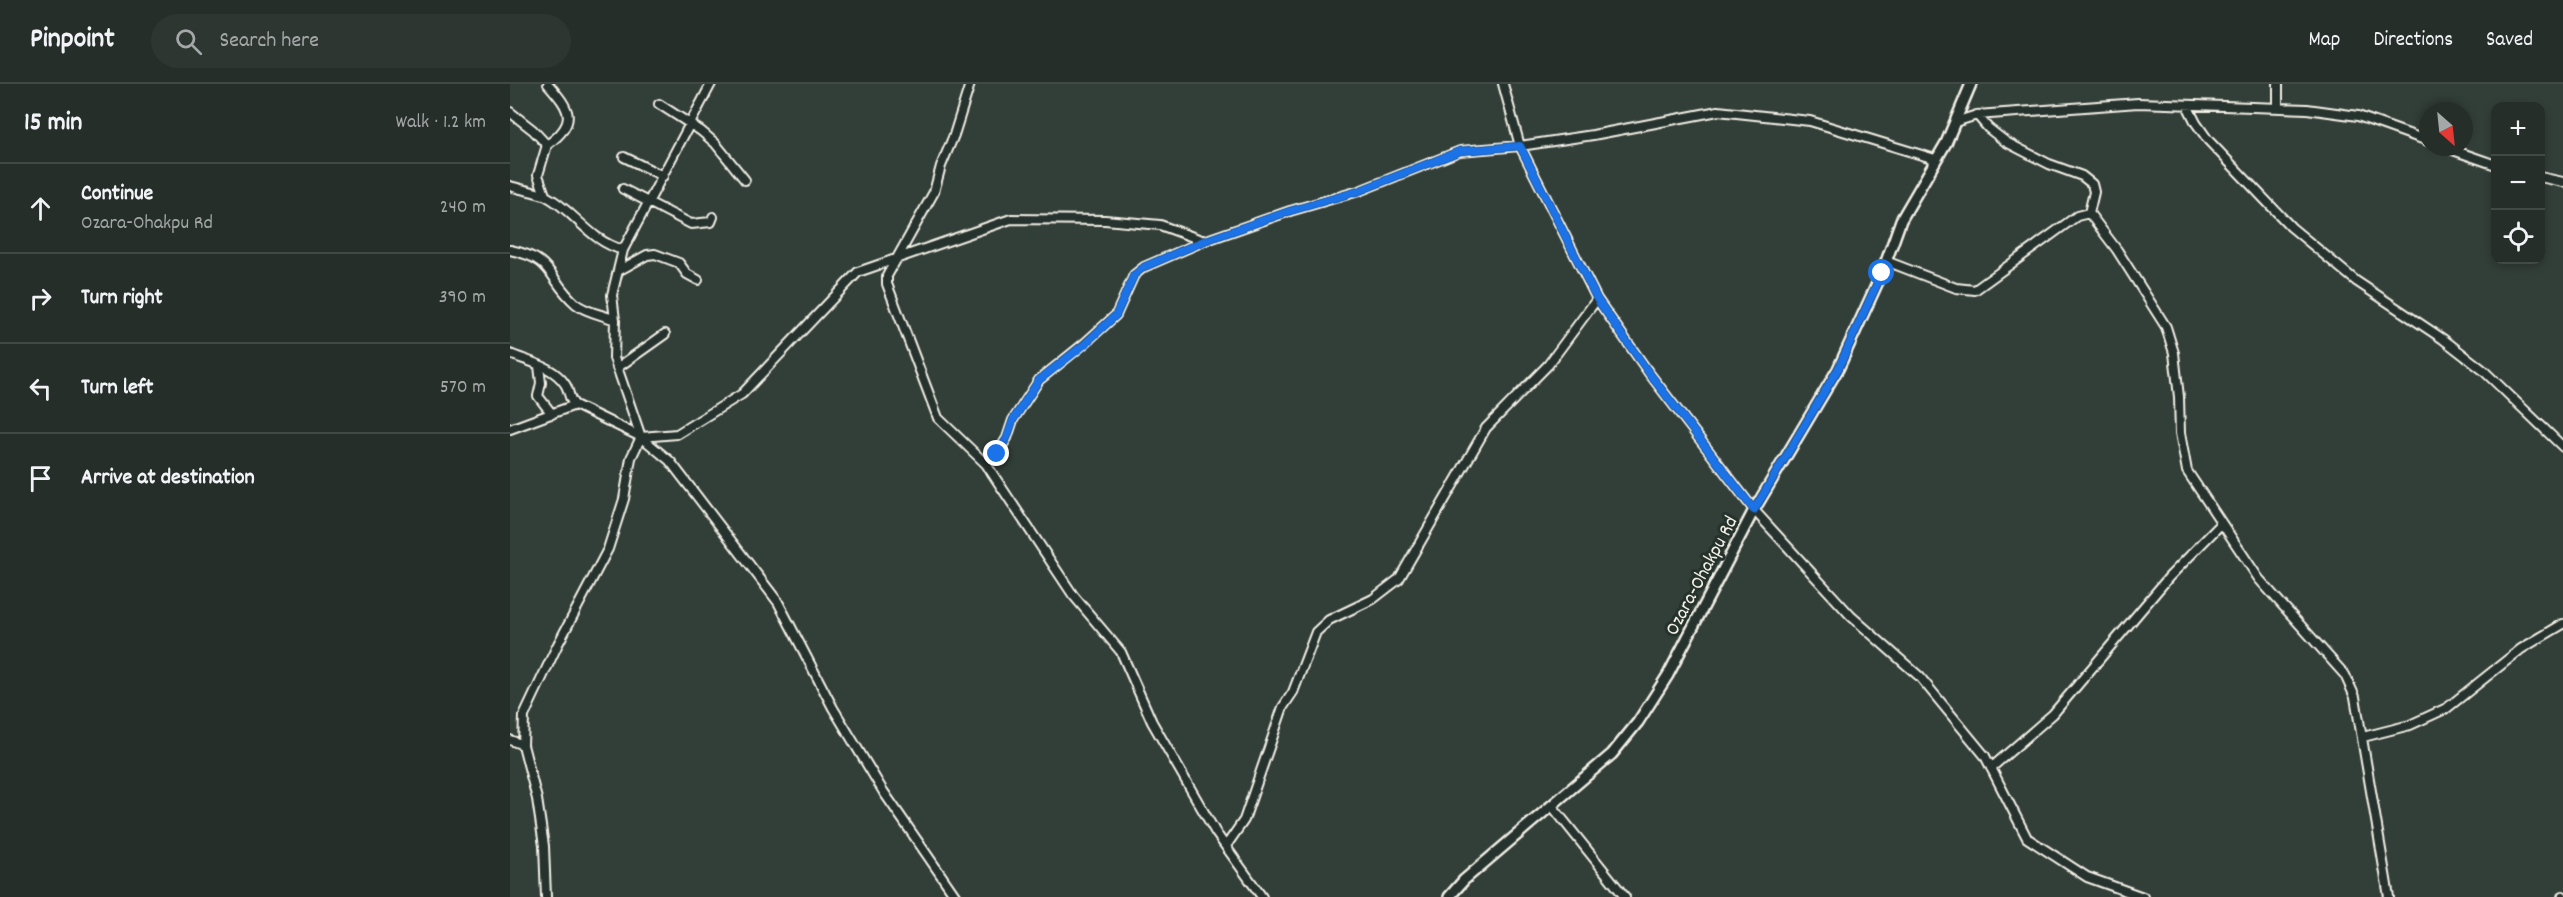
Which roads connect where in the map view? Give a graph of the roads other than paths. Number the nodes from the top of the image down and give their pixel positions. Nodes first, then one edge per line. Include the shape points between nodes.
1 (548, 84) edge
2 (711, 84) edge
3 (970, 84) edge
4 (1503, 84) edge
5 (1971, 84) edge
6 (2277, 84) edge
7 (659, 104) dead end
8 (2187, 105) junction
9 (2278, 108) junction
10 (510, 112) edge
11 (1977, 115) junction
12 (1955, 122) junction
13 (690, 125) junction
14 (2419, 138) edge
15 (547, 145) junction
16 (1520, 146) junction
17 (2470, 156) edge
18 (624, 157) dead end
19 (1935, 159) junction
20 (2491, 163) edge
21 (663, 176) junction
22 (2545, 178) edge
23 (745, 180) dead end
24 (2563, 182) edge
25 (510, 186) edge
26 (623, 189) dead end
27 (545, 195) junction
28 (649, 202) junction
29 (2089, 213) junction
30 (713, 217) dead end
31 (1204, 241) junction
32 (510, 250) edge
33 (623, 250) junction
34 (897, 259) junction
35 (1886, 261) junction
36 (618, 272) junction
37 (698, 280) dead end
38 (1597, 299) junction
39 (615, 320) junction
40 (665, 334) dead end
41 (510, 354) edge
42 (539, 366) junction
43 (617, 368) junction
44 (575, 405) junction
45 (552, 414) junction
46 (510, 429) edge
47 (641, 437) junction
48 (2563, 447) edge
49 (986, 464) junction
50 (1754, 510) junction
51 (2222, 524) junction
52 (2563, 624) edge
53 (2363, 737) junction
54 (510, 740) edge
55 (523, 744) junction
56 (1991, 768) junction
57 (1552, 806) junction
58 (1226, 846) junction
59 (546, 897) edge
60 (956, 897) edge
61 (1262, 897) edge
62 (1449, 897) edge
63 (1625, 897) edge
64 (2143, 897) edge
65 (2389, 897) edge

1 - 15 street via 566,104 568,114 564,131
2 - 13 street
3 - 34 street via 934,192
4 - 16 street
5 - 12 main road, Ozara-Ohakpu Rd
6 - 9 street
7 - 13 street
8 - 9 street
8 - 11 street via 2138,103
8 - 48 street via 2208,140 2290,227 2356,281 2483,370
9 - 14 street via 2358,116
10 - 15 street
11 - 12 street
11 - 29 street via 2006,142 2092,184
12 - 19 main road, Ozara-Ohakpu Rd
13 - 21 street
13 - 23 street via 715,143
15 - 27 street via 538,175
16 - 19 street via 1718,111 1810,121
16 - 31 street via 1460,151 1359,191
16 - 38 street
17 - 20 street
18 - 21 street
19 - 35 main road, Ozara-Ohakpu Rd via 1901,220
21 - 28 street
22 - 24 street
25 - 27 street
26 - 28 street
27 - 33 street via 592,235
28 - 30 street via 691,224 711,222
28 - 33 street
29 - 35 street via 2077,216 1975,290 1956,288
29 - 51 street via 2166,327 2174,353 2187,471
31 - 34 street via 1160,225 1011,219
31 - 49 street via 1134,275 1116,315 1039,380 1013,420 1002,446
32 - 39 street via 541,261 577,306
33 - 36 street
34 - 47 street via 858,272 742,394 677,434
34 - 49 street via 887,284 938,418
35 - 50 main road, Ozara-Ohakpu Rd via 1838,369
36 - 37 street via 655,254 679,263
36 - 39 street via 612,295
38 - 50 street
38 - 58 street via 1548,365 1486,428 1399,579 1373,599 1329,620 1316,632 1293,692 1283,707 1245,820
39 - 43 street
40 - 43 street
41 - 42 street
42 - 44 street via 559,377
42 - 45 street via 538,396
43 - 47 street
44 - 45 street
44 - 47 street
45 - 46 street
47 - 55 street via 631,458 624,499 608,549 524,716
47 - 60 street via 670,461 778,602 833,708 883,791
49 - 58 street via 1073,595 1121,652 1152,722
50 - 56 street via 1851,616 1920,677
50 - 57 main road, Ozara-Ohakpu Rd via 1668,675 1638,722 1612,754
51 - 53 street via 2276,601 2344,675 2355,696
51 - 56 street via 2169,577 2053,714
52 - 53 street via 2520,649 2447,708 2410,725
53 - 65 street
54 - 55 street
55 - 59 street via 539,811
56 - 64 street via 2027,838 2087,877
57 - 62 main road, Ozara-Ohakpu Rd
57 - 63 street
58 - 61 street

